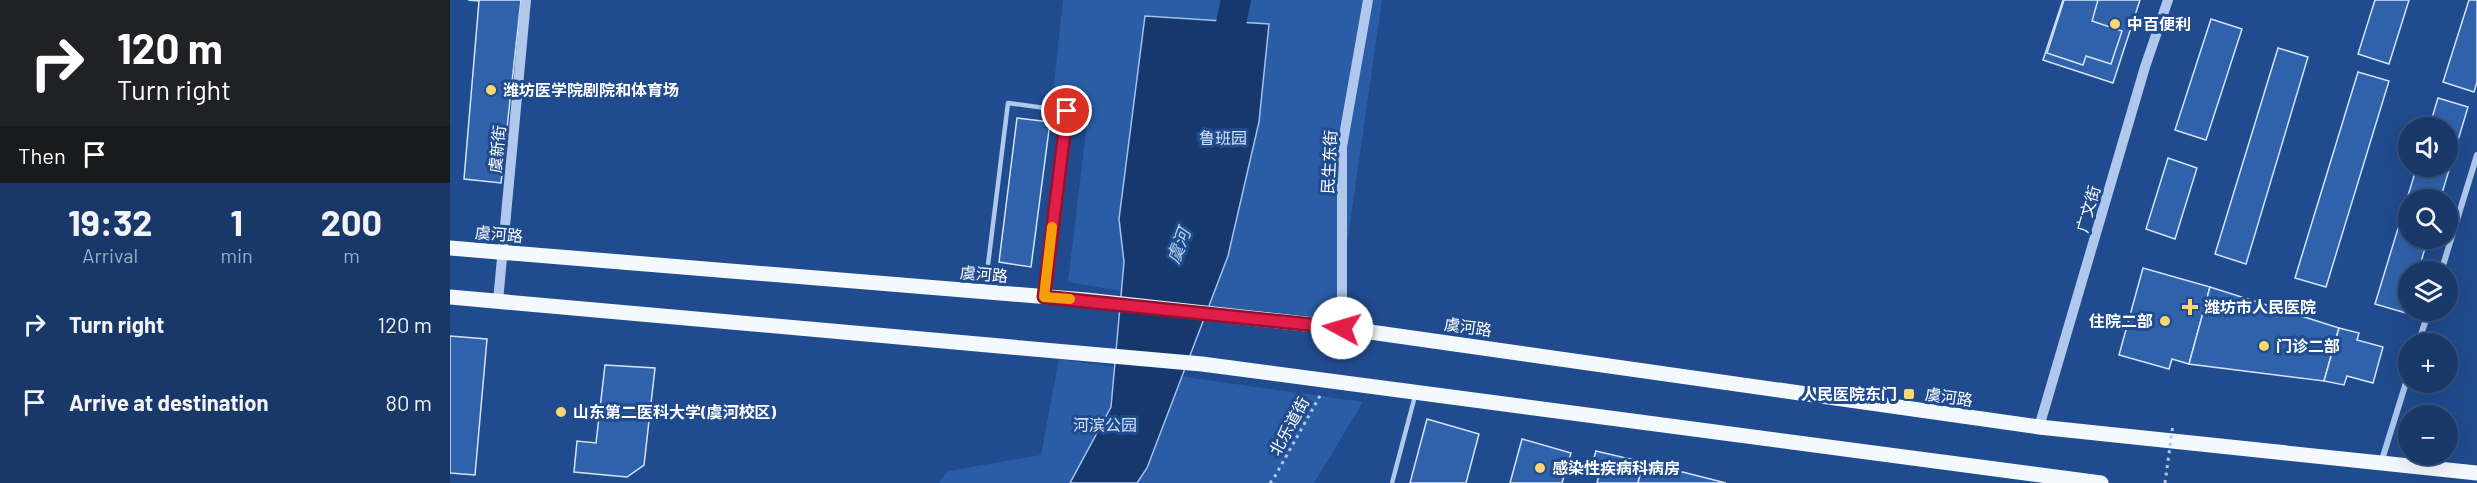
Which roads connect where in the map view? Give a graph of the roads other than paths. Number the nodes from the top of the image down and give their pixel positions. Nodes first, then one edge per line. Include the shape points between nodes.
1 (526, 0) edge
2 (1368, 0) edge
3 (2168, 0) edge
4 (2477, 155) edge
5 (450, 248) edge
6 (501, 253) junction
7 (2444, 261) edge
8 (985, 292) junction
9 (450, 297) edge
10 (1044, 297) junction
11 (498, 301) junction
12 (1342, 328) junction
13 (1416, 392) junction
14 (2403, 393) edge
15 (2039, 427) junction
16 (2381, 463) junction
17 (2477, 473) edge
18 (2438, 476) edge
19 (1392, 483) edge
20 (2101, 483) edge

1 - 6 street, 虞新街
2 - 12 street, 民生东街 via 1342,147
3 - 15 street, 广文街
4 - 7 street
5 - 6 main road, 虞河路
6 - 8 main road, 虞河路
6 - 11 street, 虞新街
8 - 10 main road, 虞河路
8 - 10 lane via 1008,103 1067,111
9 - 11 main road
10 - 12 main road, 虞河路
11 - 13 main road via 1072,351
12 - 15 main road, 虞河路
13 - 19 lane
13 - 20 main road
14 - 16 street
15 - 16 main road, 虞河路
16 - 18 main road, 虞河路
17 - 18 main road, 虞河路

